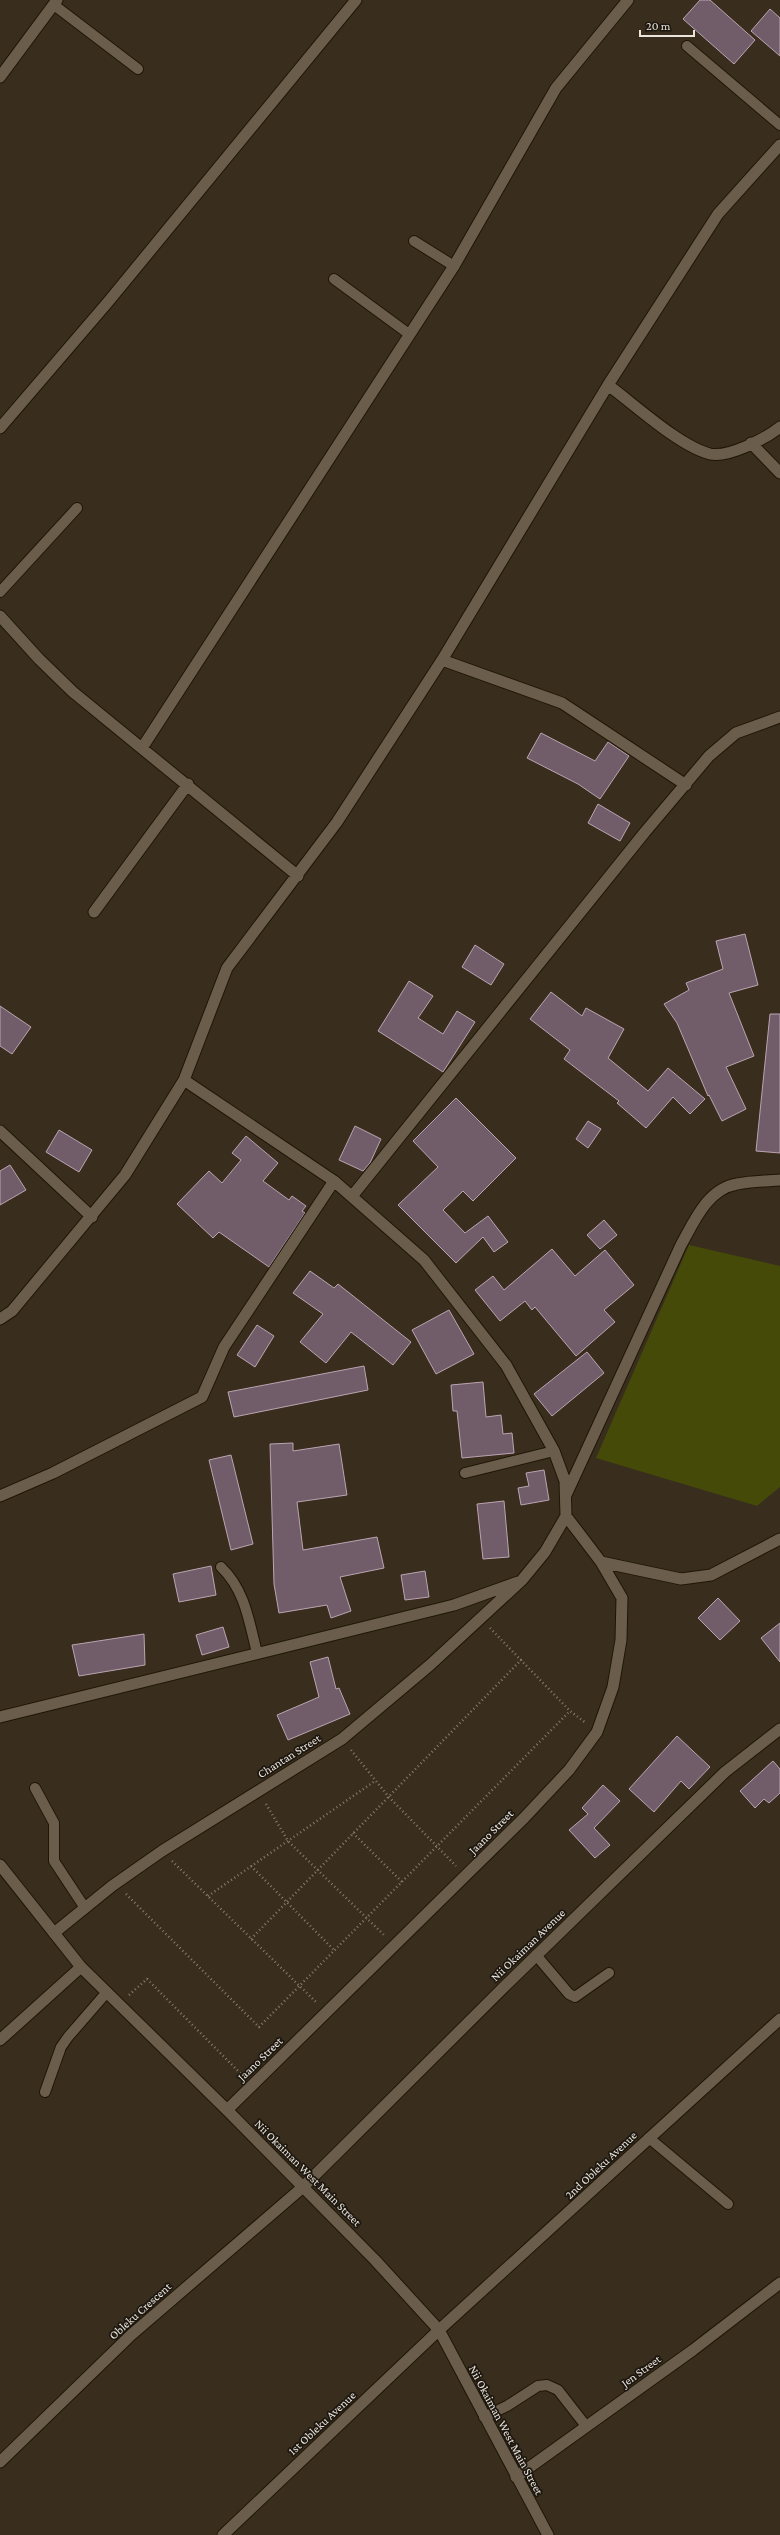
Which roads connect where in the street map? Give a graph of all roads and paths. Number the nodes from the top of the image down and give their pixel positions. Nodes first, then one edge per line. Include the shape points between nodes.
1 (356, 0) edge
2 (628, 0) edge
3 (56, 2) edge
4 (687, 46) dead end
5 (138, 69) dead end
6 (0, 77) edge
7 (780, 125) edge
8 (780, 145) edge
9 (414, 241) dead end
10 (454, 266) junction
11 (334, 280) dead end
12 (409, 334) junction
13 (608, 385) junction
14 (780, 427) edge
15 (0, 428) edge
16 (751, 444) junction
17 (780, 473) edge
18 (77, 508) dead end
19 (0, 592) edge
20 (0, 616) edge
21 (442, 660) junction
22 (780, 717) edge
23 (142, 748) junction
24 (188, 784) junction
25 (686, 785) junction
26 (298, 876) junction
27 (94, 912) dead end
28 (184, 1080) junction
29 (0, 1131) edge
30 (780, 1180) edge
31 (334, 1181) junction
32 (353, 1195) junction
33 (92, 1217) junction
34 (0, 1319) edge
35 (554, 1451) junction
36 (464, 1473) dead end
37 (565, 1495) junction
38 (0, 1496) edge
39 (566, 1516) junction
40 (780, 1539) edge
41 (601, 1562) junction
42 (221, 1567) dead end
43 (522, 1580) junction
44 (481, 1618) junction
45 (257, 1653) junction
46 (522, 1659) junction
47 (570, 1711) junction
48 (0, 1717) edge
49 (780, 1730) edge
50 (597, 1732) junction
51 (342, 1739) junction
52 (375, 1780) junction
53 (36, 1788) dead end
54 (258, 1791) junction
55 (388, 1796) junction
56 (352, 1833) junction
57 (288, 1841) junction
58 (436, 1847) junction
59 (162, 1851) junction
60 (0, 1866) edge
61 (251, 1866) junction
62 (316, 1871) junction
63 (465, 1876) junction
64 (402, 1882) junction
65 (115, 1884) junction
66 (208, 1896) junction
67 (286, 1902) junction
68 (85, 1908) junction
69 (366, 1918) junction
70 (54, 1933) junction
71 (251, 1939) junction
72 (395, 1945) junction
73 (334, 1950) junction
74 (536, 1956) junction
75 (81, 1967) junction
76 (609, 1973) dead end
77 (299, 1986) junction
78 (107, 1992) junction
79 (119, 2004) junction
80 (326, 2013) junction
81 (780, 2019) edge
82 (0, 2040) edge
83 (252, 2085) junction
84 (45, 2092) dead end
85 (227, 2110) junction
86 (649, 2138) junction
87 (303, 2187) junction
88 (728, 2204) dead end
89 (780, 2283) edge
90 (439, 2330) junction
91 (484, 2417) junction
92 (586, 2426) junction
93 (0, 2462) edge
94 (516, 2477) junction
95 (223, 2535) edge
96 (548, 2535) edge

1 - 15 street
2 - 10 street via 556,88
3 - 5 lane
3 - 6 street
4 - 7 lane
8 - 13 street via 718,214
9 - 10 lane
10 - 12 street
11 - 12 lane
12 - 23 street
13 - 16 street via 688,444 710,454 724,454
13 - 21 street
14 - 16 street
16 - 17 street
18 - 19 lane
20 - 23 street via 73,692
21 - 25 street via 562,703
21 - 26 street via 337,822
22 - 25 street via 736,733 709,756
23 - 24 street
24 - 26 street
24 - 27 street
25 - 32 street via 645,832
26 - 28 street via 227,968
28 - 31 street
28 - 33 street via 125,1175
29 - 33 street
30 - 37 street via 736,1184 718,1192 703,1206 681,1245
31 - 32 street
31 - 38 street via 224,1347 202,1397 53,1473
32 - 35 street via 424,1260 502,1359
33 - 34 street via 12,1312
35 - 36 lane
35 - 37 street via 564,1481
37 - 39 street
39 - 41 street, Jaano Street
39 - 43 street, Chantan Street via 545,1552
40 - 41 street via 710,1575 680,1579
41 - 50 street, Jaano Street via 622,1598 621,1640 613,1687
42 - 45 lane via 235,1582 241,1594
43 - 44 street, Chantan Street
43 - 45 street via 454,1605
44 - 46 path
44 - 51 street, Chantan Street
45 - 48 street
46 - 47 path
46 - 55 path
47 - 50 path
47 - 58 path
49 - 74 street, Nii Okaiman Avenue via 725,1772
50 - 63 street, Jaano Street via 569,1770
51 - 52 path
51 - 54 street, Chantan Street
52 - 55 path
52 - 57 path
53 - 68 lane via 54,1823 54,1861
54 - 57 path
54 - 59 street, Chantan Street
55 - 56 path
55 - 58 path
56 - 62 path
56 - 64 path
57 - 61 path
57 - 62 path
58 - 63 path
58 - 64 path
59 - 65 street, Chantan Street
59 - 66 path
60 - 70 street, Nii Okaiman West Main Street
61 - 66 path
61 - 67 path
62 - 67 path
62 - 69 path
63 - 72 street, Jaano Street
64 - 69 path
65 - 68 street, Chantan Street
65 - 77 path via 259,2026
66 - 71 path
67 - 71 path
67 - 73 path
68 - 70 street, Chantan Street
69 - 72 path
69 - 73 path
70 - 75 street, Nii Okaiman West Main Street
71 - 77 path
72 - 80 street, Jaano Street
73 - 77 path
74 - 76 lane via 569,1994 575,1997
74 - 87 street, Nii Okaiman Avenue
75 - 78 street, Nii Okaiman West Main Street
75 - 82 street
77 - 80 path
78 - 79 street, Nii Okaiman West Main Street
78 - 84 lane via 68,2037
79 - 83 path via 147,1978
79 - 85 street, Nii Okaiman West Main Street
80 - 83 street, Jaano Street
81 - 86 street, 2nd Obleku Avenue
83 - 85 street, Jaano Street
85 - 87 street, Nii Okaiman West Main Street
86 - 88 lane
86 - 90 street, 2nd Obleku Avenue
87 - 90 street, Nii Okaiman West Main Street
87 - 93 street, Obleku Crescent via 131,2335
89 - 92 street, Jen Street via 693,2350
90 - 91 street, Nii Okaiman West Main Street
90 - 95 street, 1st Obleku Avenue
91 - 92 lane via 538,2386 547,2385 558,2390
91 - 94 street, Nii Okaiman West Main Street
92 - 94 street, Jen Street
94 - 96 street, Nii Okaiman West Main Street

